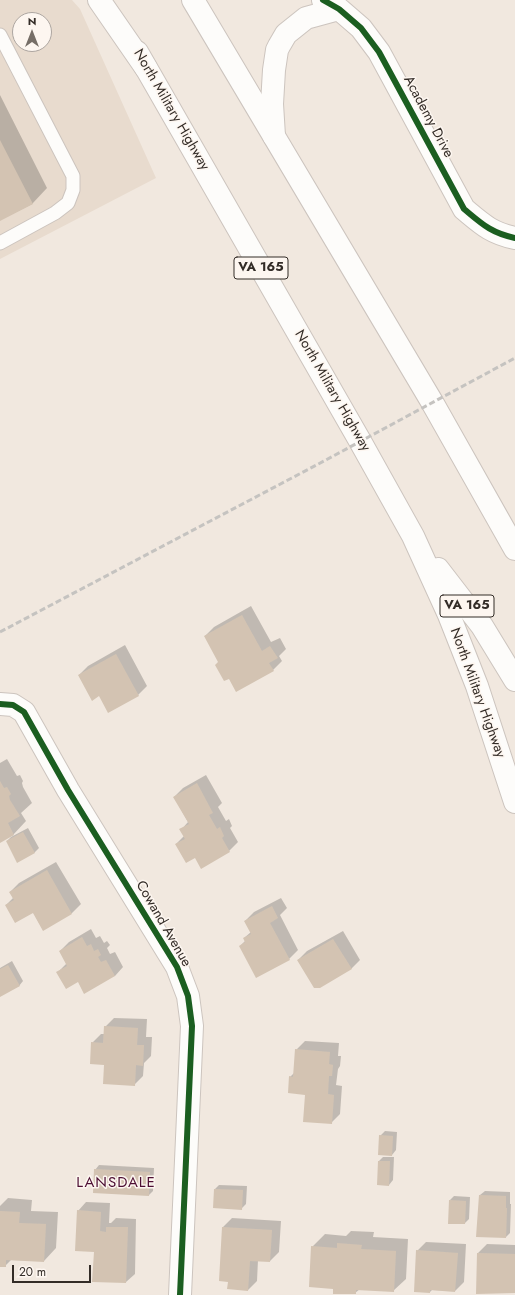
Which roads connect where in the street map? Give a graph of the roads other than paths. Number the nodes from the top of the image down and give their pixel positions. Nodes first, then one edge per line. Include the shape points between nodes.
1 (99, 0) edge
2 (108, 0) edge
3 (193, 0) edge
4 (331, 4) edge
5 (0, 35) edge
6 (146, 68) junction
7 (274, 136) junction
8 (515, 238) edge
9 (0, 243) edge
10 (413, 536) junction
11 (515, 549) edge
12 (515, 680) edge
13 (0, 704) edge
14 (515, 802) edge
15 (180, 1295) edge

1 - 6 main road
2 - 6 main road, North Military Highway / VA 165
3 - 7 main road
4 - 7 main road, Academy Drive via 306,18 286,34 277,50 272,104
4 - 8 main road, Academy Drive via 361,28 379,52 464,209 484,227
5 - 9 lane via 73,176 73,190 68,203 55,213
6 - 10 main road, North Military Highway / VA 165
7 - 11 main road via 428,395
10 - 12 main road, VA 165 via 482,626
10 - 14 main road, North Military Highway via 449,615 477,686
13 - 15 main road, Cowand Avenue via 13,705 24,712 68,790 177,967 188,996 192,1026

